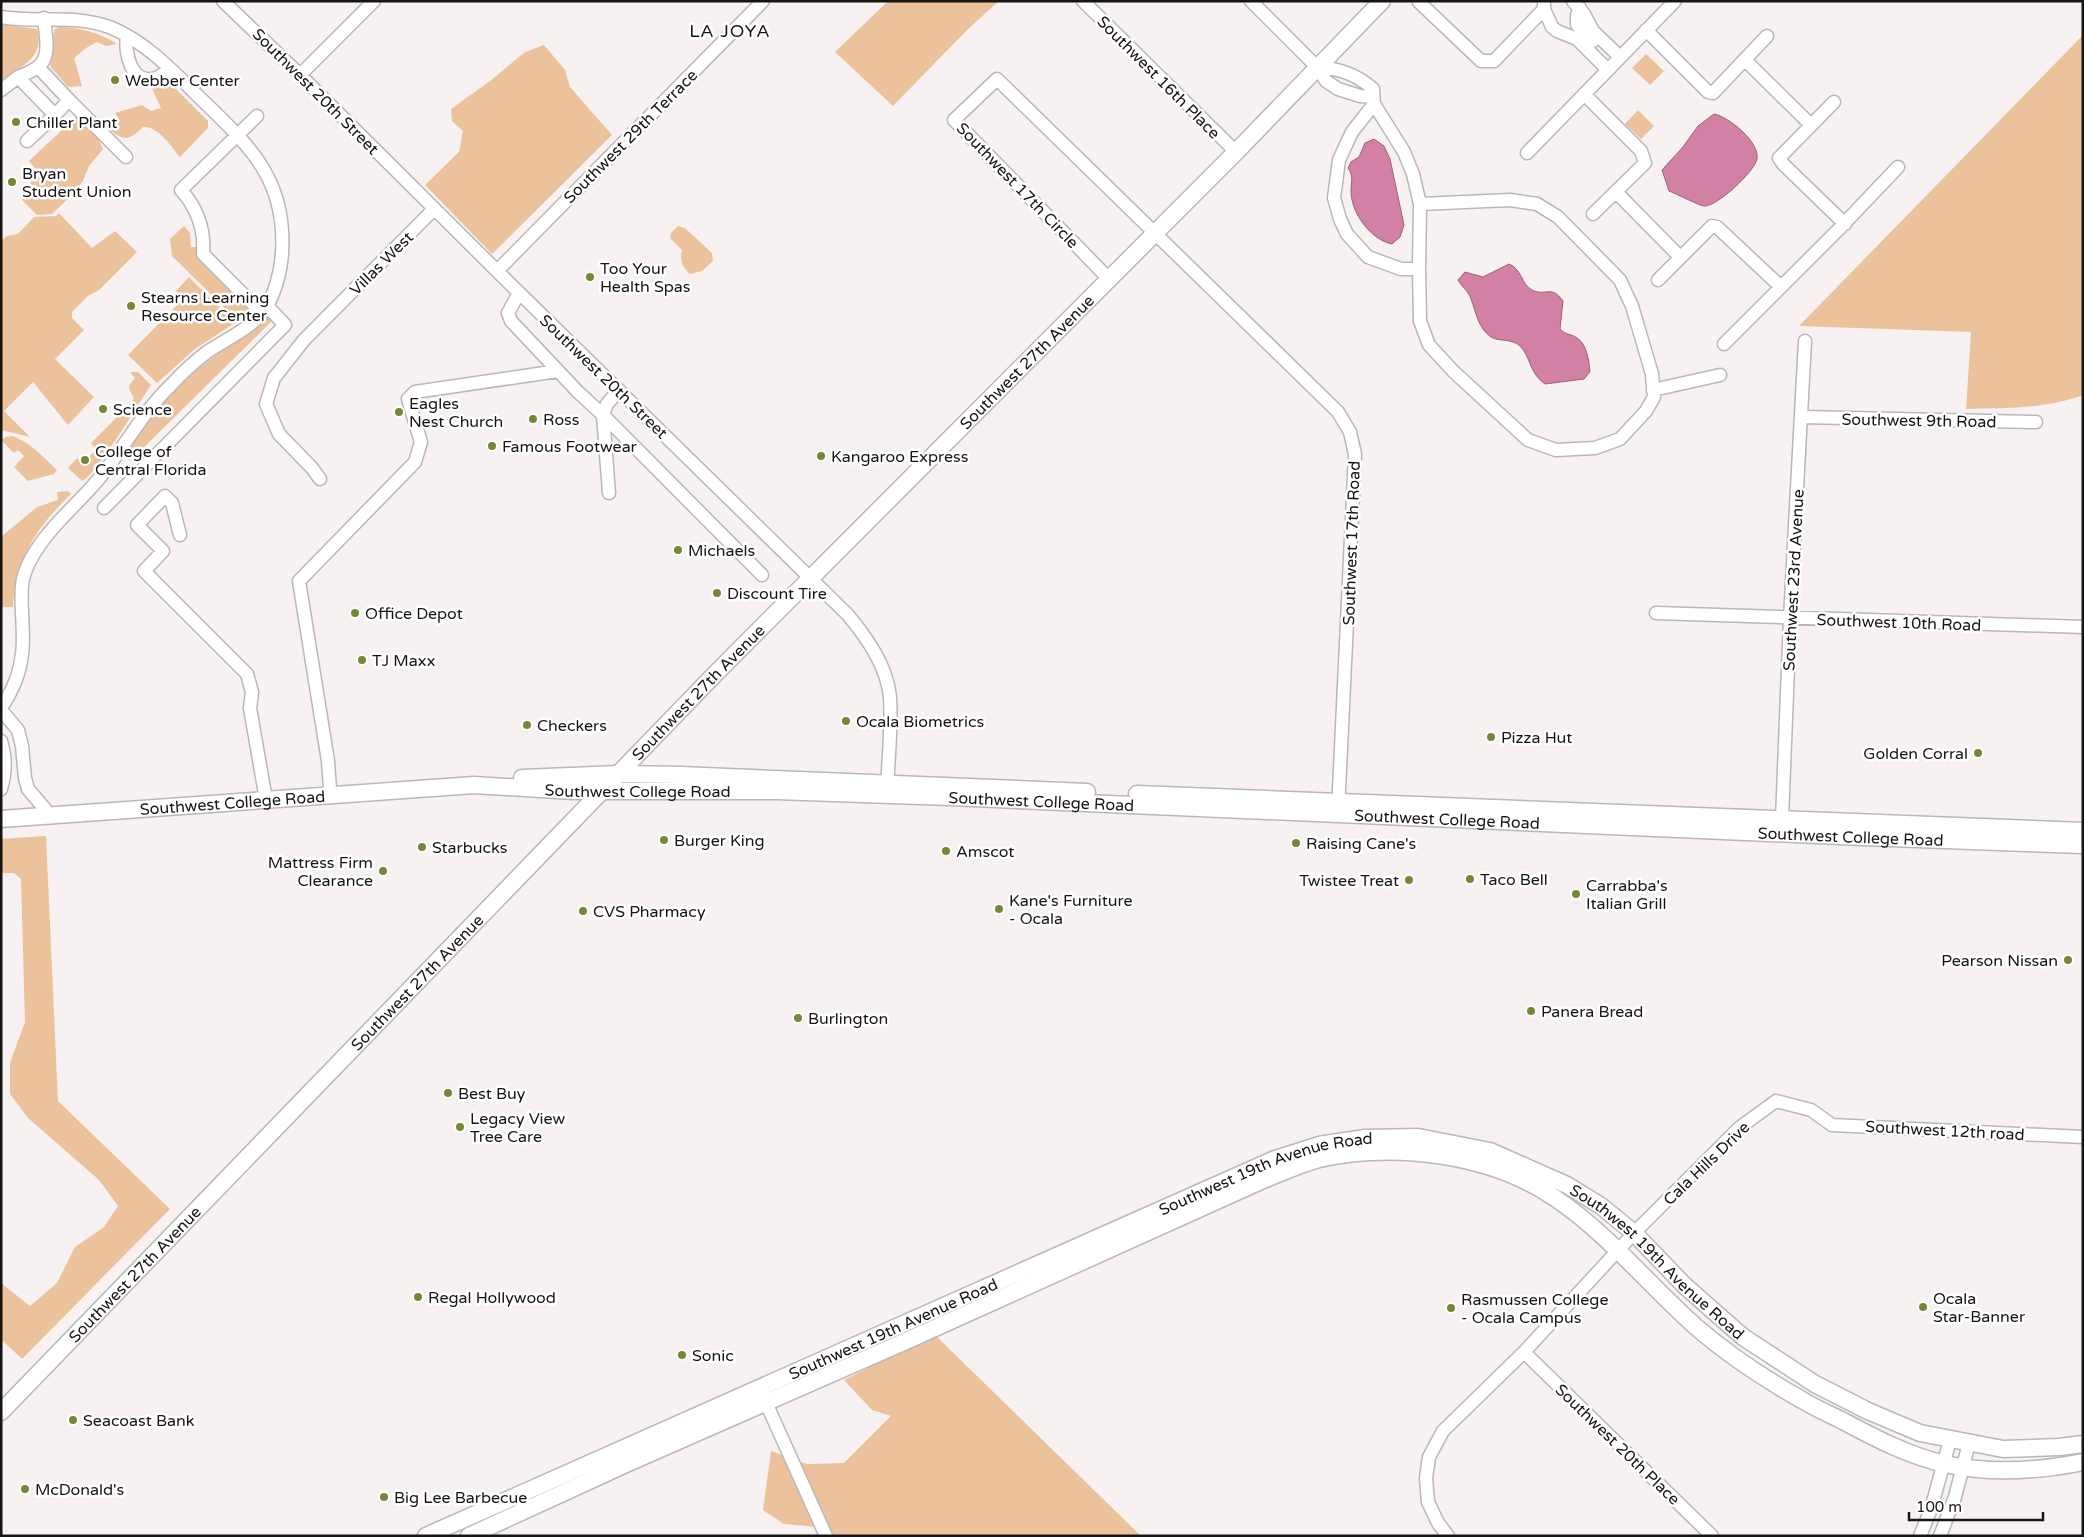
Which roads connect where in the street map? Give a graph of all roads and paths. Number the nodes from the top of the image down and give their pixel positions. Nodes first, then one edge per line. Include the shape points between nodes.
1 (223, 1) edge
2 (374, 1) edge
3 (763, 1) edge
4 (1083, 1) edge
5 (1250, 1) edge
6 (1382, 1) edge
7 (1675, 1) edge
8 (1419, 2) edge
9 (1544, 5) edge
10 (1576, 5) edge
11 (1, 17) edge
12 (44, 18) junction
13 (1646, 30) junction
14 (127, 36) junction
15 (1767, 36) dead end
16 (1620, 57) junction
17 (1745, 60) junction
18 (38, 67) junction
19 (1317, 67) junction
20 (171, 70) junction
21 (1608, 70) junction
22 (300, 75) junction
23 (18, 77) junction
24 (1355, 78) junction
25 (1, 90) edge
26 (1349, 93) junction
27 (1584, 94) junction
28 (69, 100) junction
29 (1374, 101) junction
30 (1834, 102) dead end
31 (55, 115) junction
32 (257, 116) dead end
33 (1811, 125) junction
34 (238, 135) junction
35 (27, 141) dead end
36 (1236, 152) junction
37 (1526, 153) dead end
38 (126, 157) dead end
39 (1898, 167) dead end
40 (1616, 192) junction
41 (1420, 204) junction
42 (434, 209) junction
43 (1593, 214) dead end
44 (1844, 224) junction
45 (1155, 233) junction
46 (1680, 257) junction
47 (1419, 269) junction
48 (497, 271) junction
49 (1109, 279) junction
50 (1658, 280) dead end
51 (1780, 286) junction
52 (520, 293) junction
53 (265, 310) junction
54 (1805, 341) dead end
55 (1724, 344) dead end
56 (558, 371) junction
57 (1720, 375) dead end
58 (619, 390) junction
59 (1653, 390) junction
60 (603, 415) junction
61 (1802, 417) junction
62 (2036, 422) dead end
63 (320, 479) dead end
64 (609, 493) dead end
65 (104, 508) dead end
66 (180, 535) dead end
67 (762, 575) dead end
68 (812, 578) junction
69 (1656, 613) dead end
70 (1790, 618) junction
71 (2083, 627) edge
72 (1, 709) edge
73 (1, 741) edge
74 (619, 774) junction
75 (1, 789) edge
76 (330, 789) junction
77 (887, 789) junction
78 (603, 790) junction
79 (265, 794) junction
80 (1338, 807) junction
81 (46, 810) junction
82 (1, 813) edge
83 (1, 819) edge
84 (1782, 819) junction
85 (2083, 831) edge
86 (2083, 845) edge
87 (1811, 1110) joint
88 (2083, 1136) edge
89 (1634, 1233) junction
90 (1617, 1251) junction
91 (1524, 1352) junction
92 (762, 1394) junction
93 (1, 1412) edge
94 (1950, 1440) junction
95 (1969, 1443) junction
96 (2083, 1444) edge
97 (2083, 1462) edge
98 (1944, 1464) junction
99 (1964, 1467) junction
100 (475, 1513) junction
101 (478, 1534) edge
102 (426, 1536) edge
103 (826, 1536) edge
104 (1448, 1536) edge
105 (1712, 1536) edge
106 (1920, 1536) edge
107 (1940, 1536) edge

1 - 22 street, Southwest 20th Street
2 - 22 street
3 - 48 street, Southwest 29th Terrace
4 - 36 street, Southwest 16th Place
5 - 19 street
6 - 19 main road, Southwest 27th Avenue
7 - 13 street
8 - 9 street via 1482,62 1494,61
9 - 21 street via 1548,21 1555,30 1577,39
10 - 16 street via 1593,31
11 - 12 street
12 - 14 street via 83,21
12 - 18 street via 46,50
13 - 16 street
13 - 17 street via 1708,92 1712,93
14 - 20 street
14 - 20 street via 130,65 137,75 146,79 156,78
15 - 17 street
16 - 21 street
17 - 33 street
18 - 23 street
18 - 28 street
19 - 24 street via 1334,68
19 - 26 street via 1326,81
19 - 36 main road, Southwest 27th Avenue
20 - 34 street
21 - 27 street
22 - 42 street, Southwest 20th Street
23 - 25 street
23 - 31 street
24 - 26 street
24 - 29 street via 1373,89
26 - 29 street
27 - 37 street
27 - 40 street via 1645,158 1645,163
28 - 31 street
28 - 38 street
29 - 41 street via 1404,152
29 - 47 street via 1352,132 1339,160 1334,198 1347,234 1368,257 1401,269
30 - 33 street
31 - 35 street
32 - 34 street
33 - 44 street via 1779,158
34 - 53 street via 268,175 281,215 281,264
34 - 53 street via 181,190 191,201 202,226 203,254
36 - 45 main road, Southwest 27th Avenue
39 - 44 street
40 - 43 street
40 - 46 street
41 - 47 street
41 - 59 street via 1510,200 1537,204 1558,217 1620,280 1632,306 1652,374
42 - 48 street, Southwest 20th Street
42 - 63 street, Villas West via 327,317 274,378 266,404 280,434
44 - 51 street
45 - 49 main road, Southwest 27th Avenue
45 - 49 street, Southwest 17th Circle via 997,79 975,99 954,120
45 - 80 street, Southwest 17th Road via 1338,412 1350,432 1355,454
46 - 50 street
46 - 51 street via 1706,229 1717,227
47 - 59 street via 1420,321 1429,345 1528,440 1556,450 1595,448 1620,439 1646,411 1654,396
48 - 52 street, Southwest 20th Street
49 - 68 main road, Southwest 27th Avenue
51 - 55 street
52 - 56 street via 508,313 511,321
52 - 58 street, Southwest 20th Street
53 - 65 street via 285,325
53 - 72 street via 252,324 195,362 147,410 97,480 44,539 27,567 22,584 22,655 16,680
54 - 61 street, Southwest 23rd Avenue
56 - 60 street
56 - 76 street via 416,392 408,399 421,442 415,462 299,581
57 - 59 street
58 - 60 street via 607,404
58 - 68 street, Southwest 20th Street
60 - 64 street
60 - 67 street
61 - 62 street, Southwest 9th Road
61 - 70 street, Southwest 23rd Avenue
66 - 79 street via 172,504 165,496 137,525 163,551 144,571 247,674
68 - 74 main road, Southwest 27th Avenue
68 - 77 street, Southwest 20th Street via 868,640 882,669 890,696
69 - 70 street, Southwest 10th Road
70 - 71 street, Southwest 10th Road
70 - 84 street, Southwest 23rd Avenue
72 - 81 street via 18,730 28,789
73 - 75 street via 6,756
74 - 76 main road, Southwest College Road
74 - 77 main road, Southwest College Road
74 - 78 main road, Southwest 27th Avenue
76 - 79 main road, Southwest College Road
77 - 78 main road, Southwest College Road
77 - 80 main road, Southwest College Road
78 - 83 main road, Southwest College Road via 474,785
78 - 93 main road, Southwest 27th Avenue
79 - 81 main road, Southwest College Road
80 - 84 main road, Southwest College Road
80 - 86 main road, Southwest College Road via 1862,837
81 - 82 main road, Southwest College Road
84 - 85 main road, Southwest College Road
87 - 88 street, Southwest 12th road via 1832,1125
87 - 89 street, Cala Hills Drive via 1776,1101 1739,1128
89 - 90 street
89 - 92 main road, Southwest 19th Avenue Road via 1601,1206 1567,1185 1490,1151 1418,1137 1365,1138 1319,1145 1275,1159
89 - 94 main road, Southwest 19th Avenue Road via 1685,1286 1743,1337 1815,1384 1868,1411 1920,1433
90 - 91 street
90 - 92 main road, Southwest 19th Avenue Road via 1555,1198 1496,1170 1444,1156 1410,1152 1379,1151 1319,1159 1262,1180 906,1341
90 - 98 main road, Southwest 19th Avenue Road via 1696,1326 1785,1390 1878,1440
91 - 104 street via 1443,1431 1429,1457 1426,1478 1428,1502
91 - 105 street, Southwest 20th Place
92 - 100 main road, Southwest 19th Avenue Road
92 - 101 main road, Southwest 19th Avenue Road
92 - 103 street
94 - 95 main road, Southwest 19th Avenue Road
94 - 98 street
95 - 96 main road, Southwest 19th Avenue Road via 2003,1449
95 - 99 street
97 - 99 main road, Southwest 19th Avenue Road via 2037,1469
98 - 99 main road, Southwest 19th Avenue Road
98 - 106 street
99 - 107 street
100 - 101 street
100 - 102 main road, Southwest 19th Avenue Road

